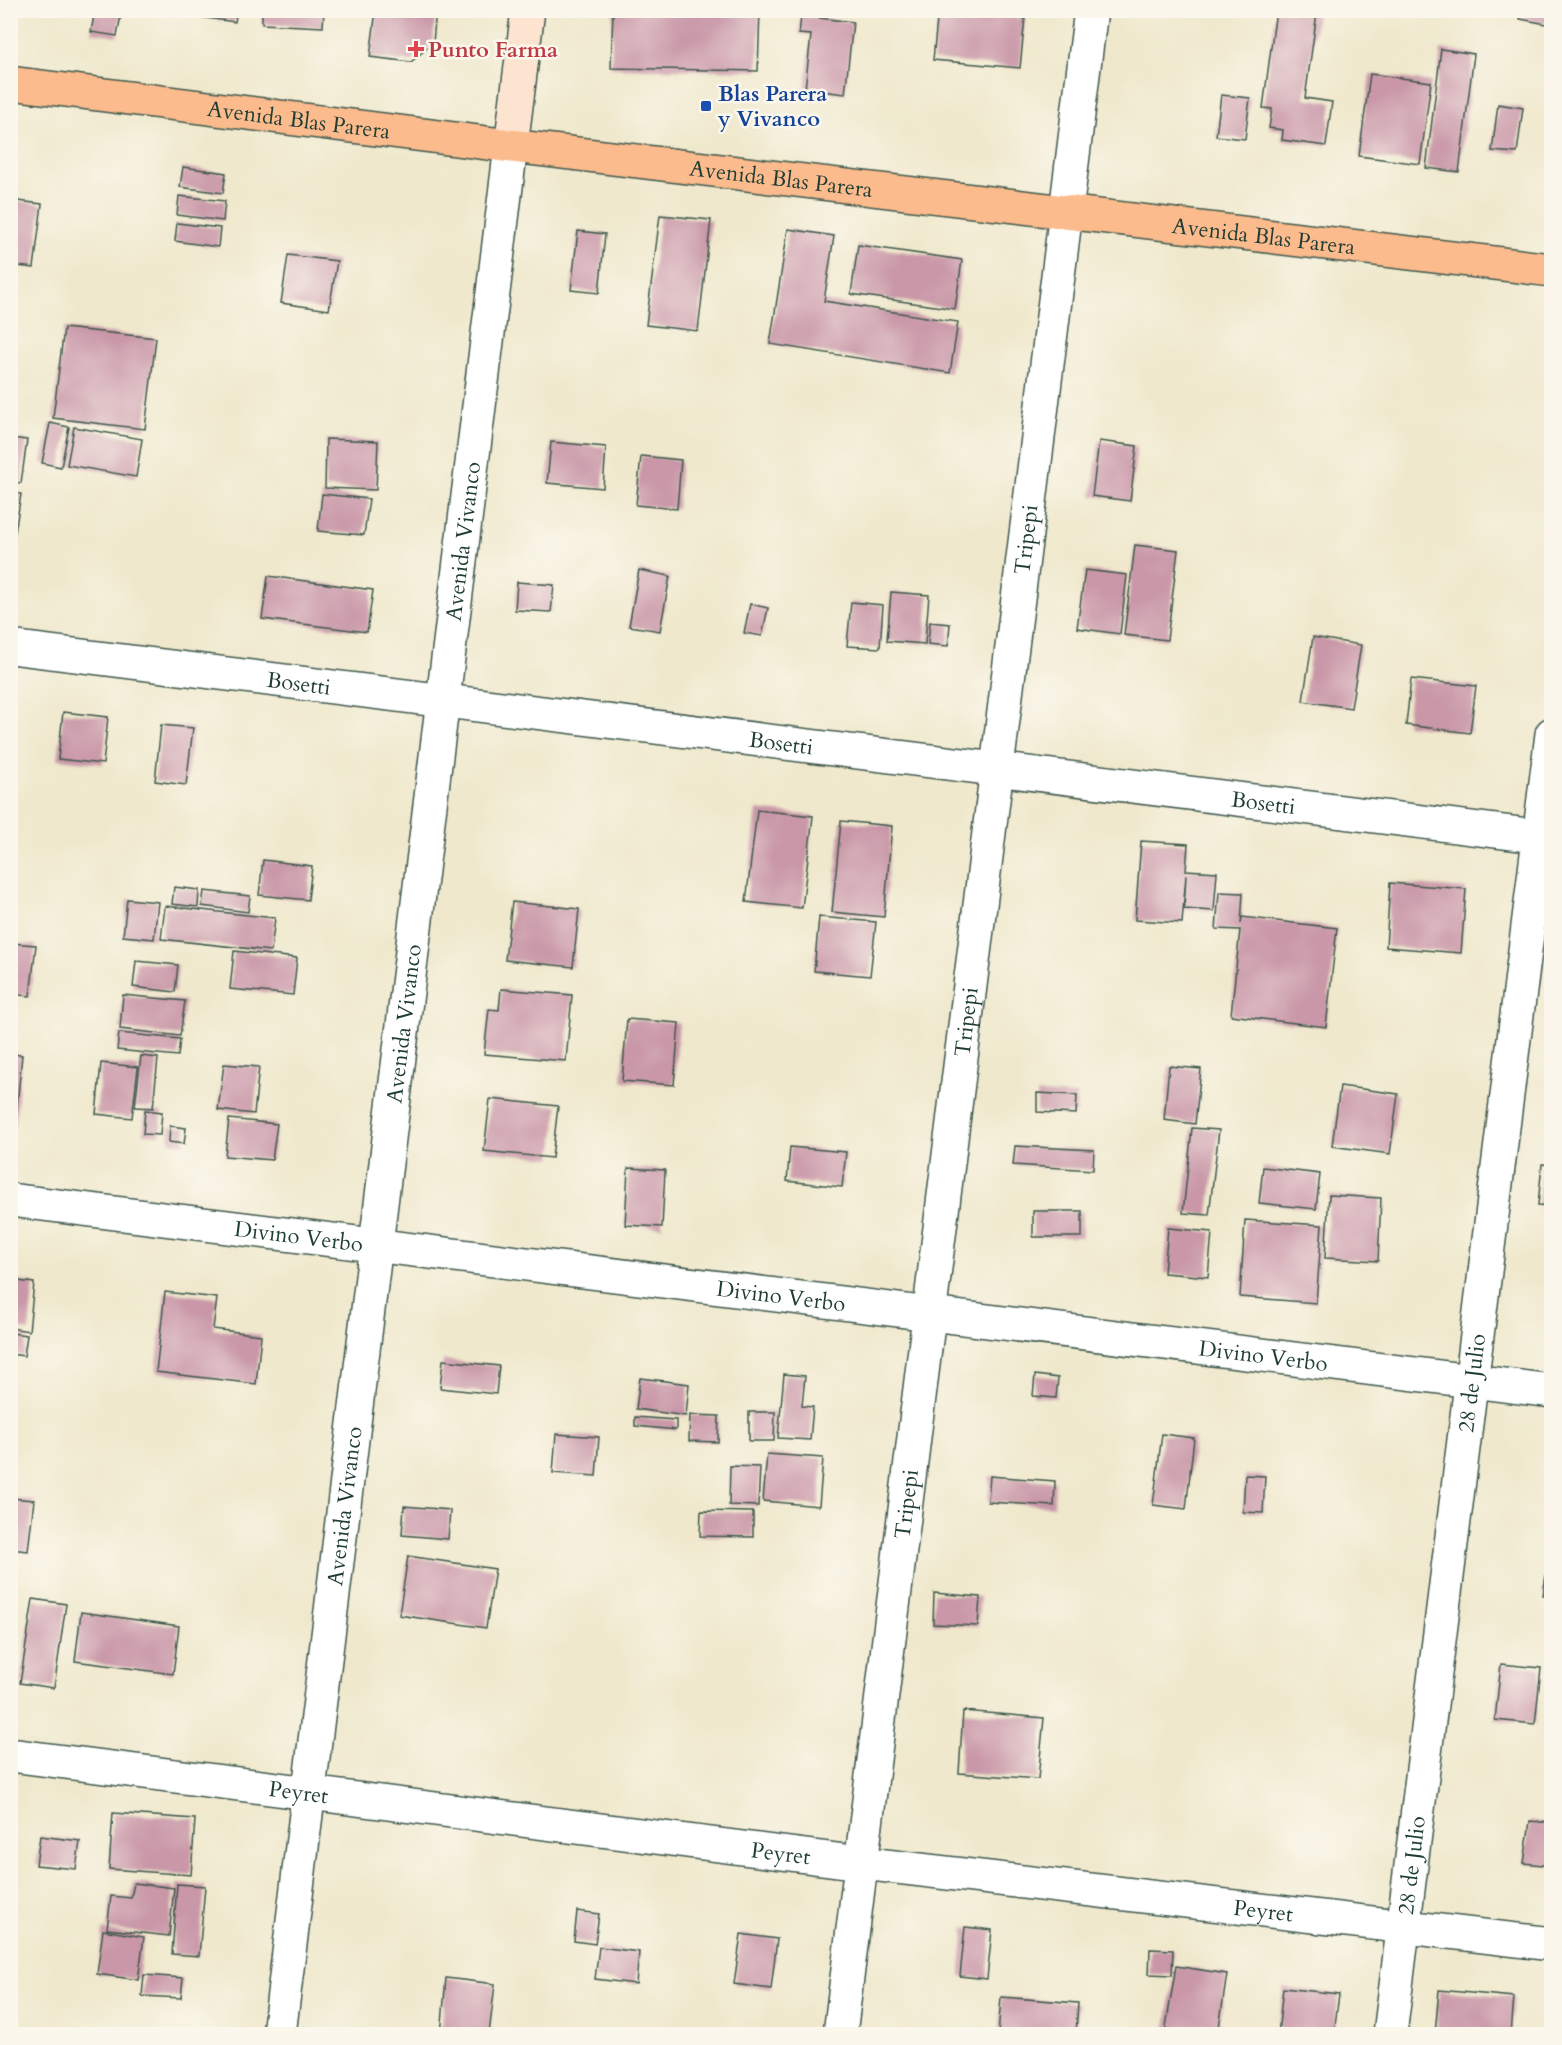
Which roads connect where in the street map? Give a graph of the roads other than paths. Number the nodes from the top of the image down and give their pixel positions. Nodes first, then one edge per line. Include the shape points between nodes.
1 (528, 10) edge
2 (1091, 10) edge
3 (10, 83) edge
4 (511, 146) junction
5 (1066, 211) junction
6 (1551, 270) edge
7 (10, 647) edge
8 (443, 701) junction
9 (1551, 734) edge
10 (997, 769) junction
11 (1545, 837) edge
12 (10, 1200) edge
13 (376, 1245) junction
14 (930, 1314) junction
15 (1471, 1381) junction
16 (1551, 1391) edge
17 (10, 1755) edge
18 (309, 1791) junction
19 (861, 1863) junction
20 (1404, 1925) junction
21 (1551, 1944) edge
22 (279, 2034) edge
23 (840, 2034) edge
24 (1390, 2034) edge

1 - 4 main road, Avenida Vivanco
2 - 5 street, Tripepi
3 - 4 main road, Avenida Blas Parera
4 - 5 main road, Avenida Blas Parera
4 - 8 street, Avenida Vivanco
5 - 6 main road, Avenida Blas Parera
5 - 10 street, Tripepi
7 - 8 street, Bosetti
8 - 10 street, Bosetti
8 - 13 street, Avenida Vivanco
9 - 11 street, 28 de Julio
10 - 11 street, Bosetti
10 - 14 street, Tripepi
11 - 15 street, 28 de Julio
12 - 13 street, Divino Verbo
13 - 14 street, Divino Verbo
13 - 18 street, Avenida Vivanco
14 - 15 street, Divino Verbo
14 - 19 street, Tripepi
15 - 16 street, Divino Verbo
15 - 20 street, 28 de Julio
17 - 18 street, Peyret
18 - 19 street, Peyret
18 - 22 street, Avenida Vivanco
19 - 20 street, Peyret
19 - 23 street, Tripepi
20 - 21 street, Peyret
20 - 24 street, 28 de Julio

